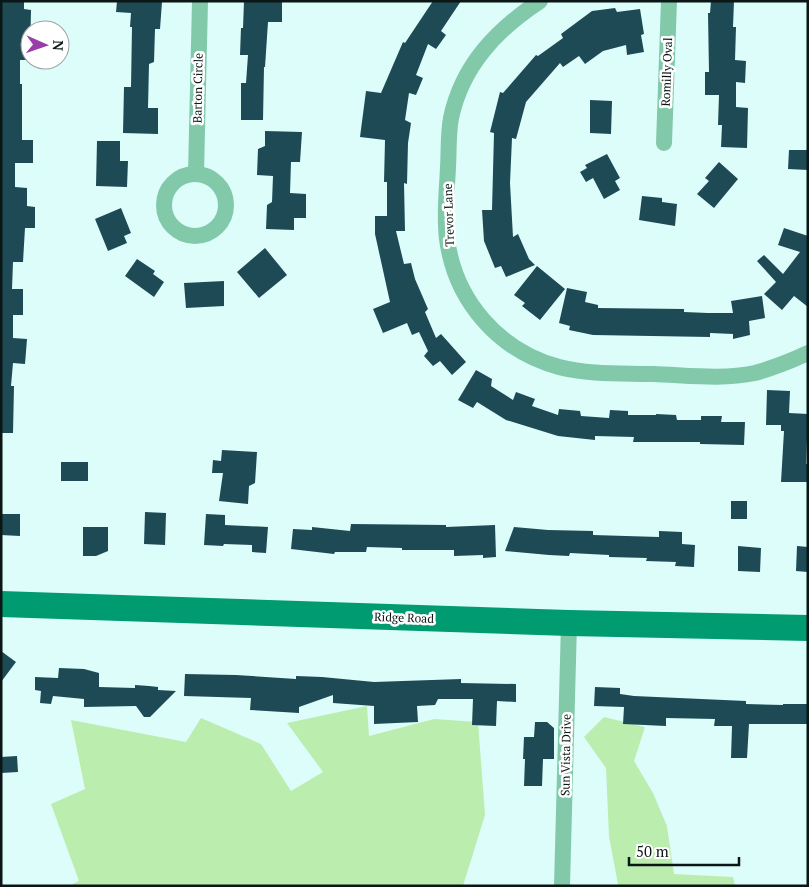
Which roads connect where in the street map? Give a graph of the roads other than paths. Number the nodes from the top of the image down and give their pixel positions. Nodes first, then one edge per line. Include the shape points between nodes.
1 (200, 1) edge
2 (540, 1) edge
3 (669, 1) edge
4 (664, 143) dead end
5 (196, 174) dead end
6 (808, 353) edge
7 (1, 604) edge
8 (569, 623) junction
9 (808, 628) edge
10 (562, 886) edge

1 - 5 street, Barton Circle
2 - 6 street, Trevor Lane via 500,31 483,49 459,94 451,118 447,238 452,263 468,300 502,339 517,350 534,359 585,372 726,376 754,373
3 - 4 street, Romilly Oval
7 - 8 main road, Ridge Road
8 - 9 main road, Ridge Road
8 - 10 street, Sun Vista Drive

